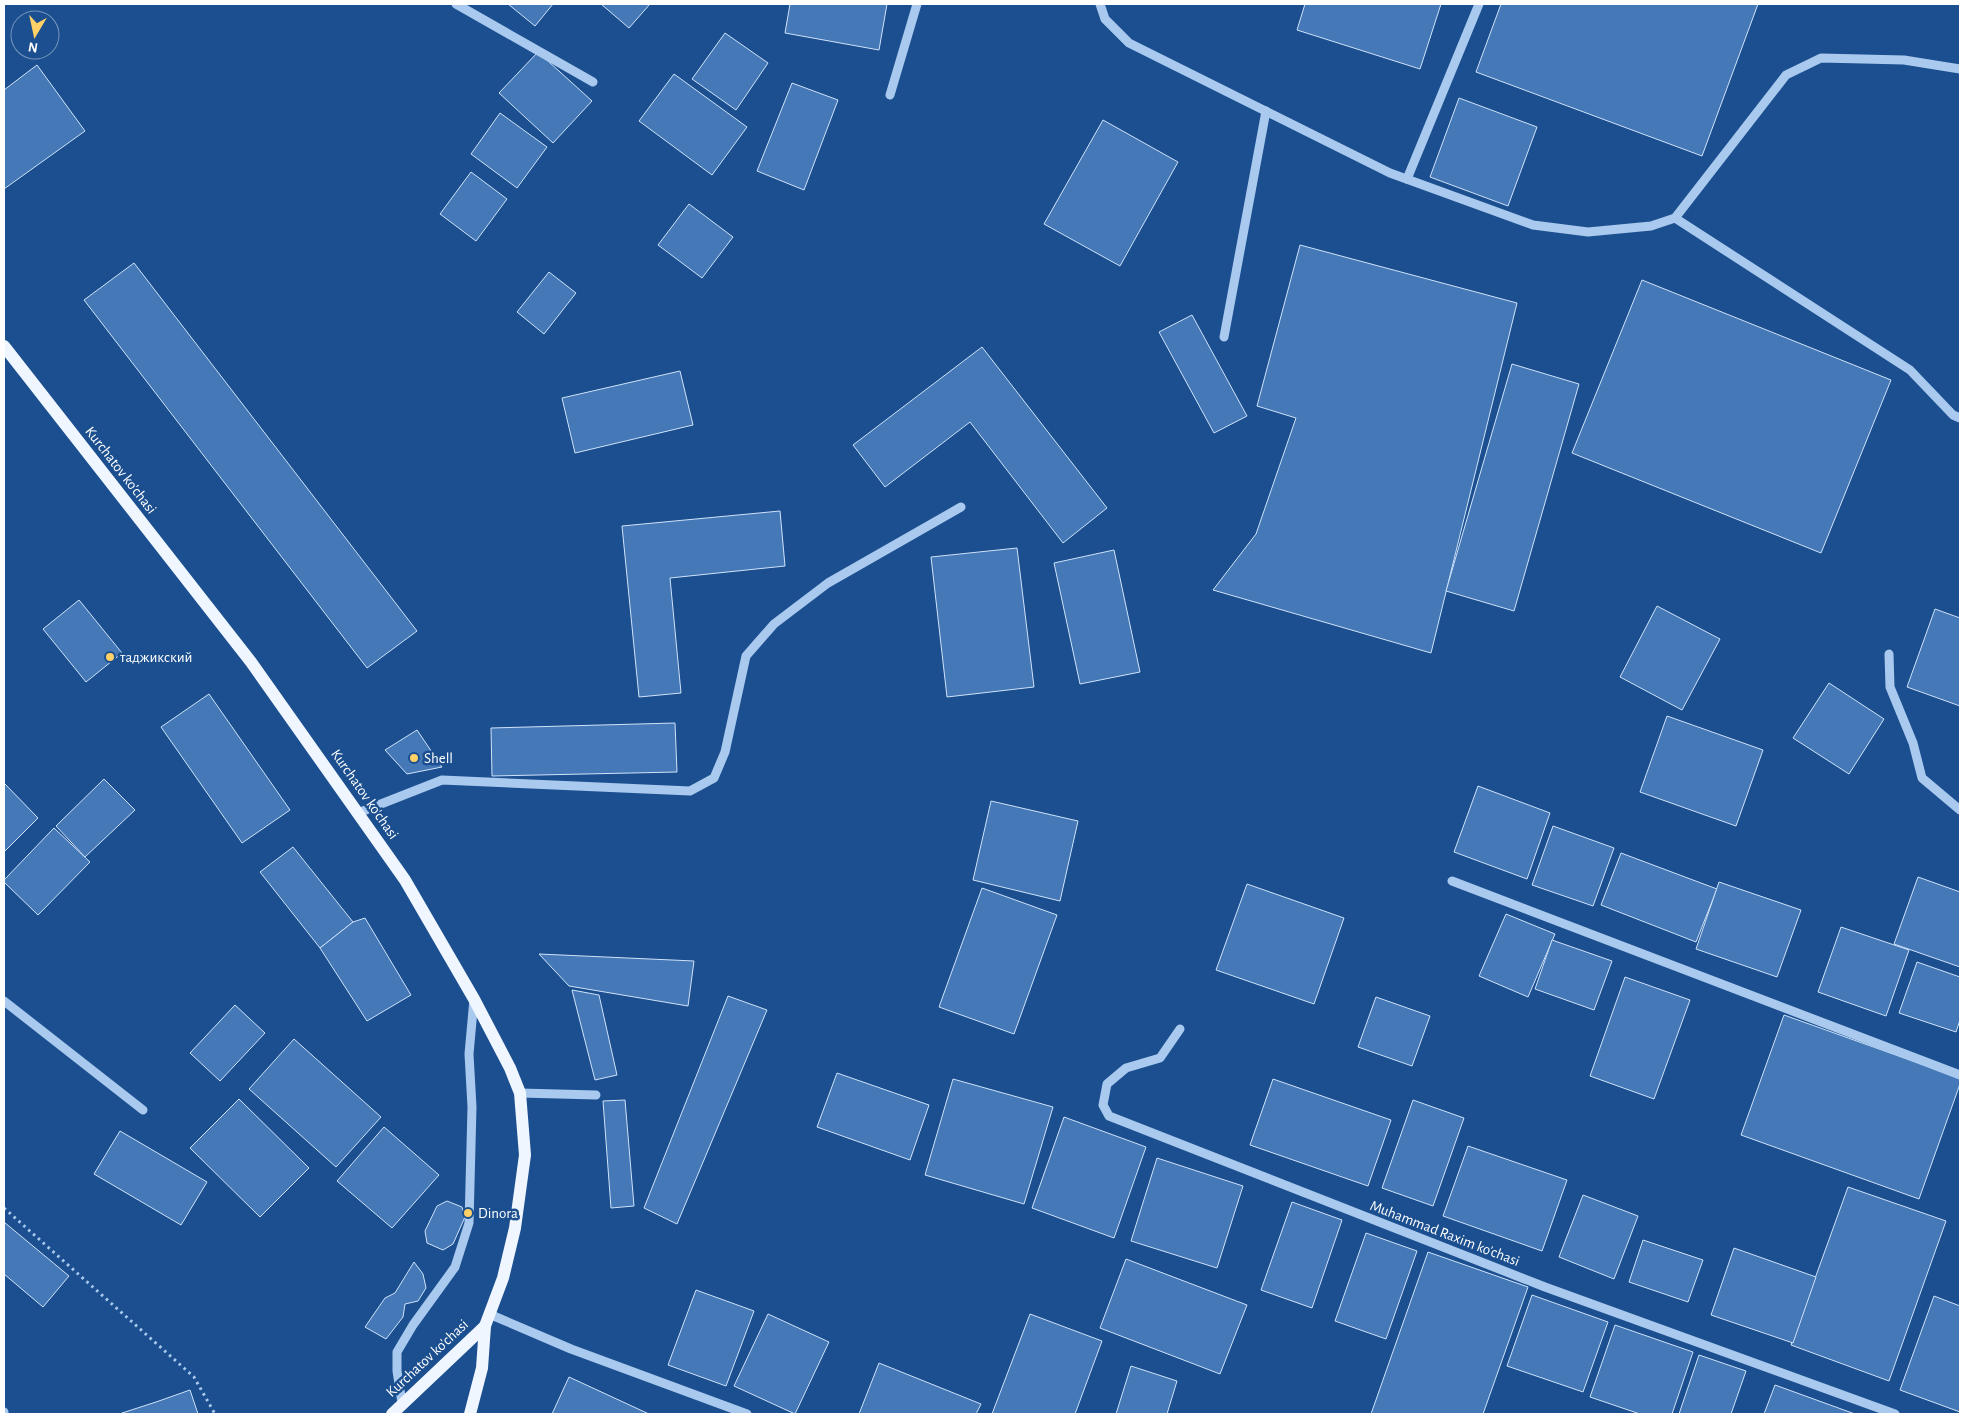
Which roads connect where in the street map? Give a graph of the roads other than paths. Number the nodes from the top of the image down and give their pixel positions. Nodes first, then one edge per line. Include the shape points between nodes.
1 (456, 4) edge
2 (917, 4) edge
3 (1100, 4) edge
4 (1479, 4) edge
5 (1960, 69) edge
6 (593, 82) dead end
7 (890, 95) dead end
8 (1266, 111) junction
9 (1408, 179) junction
10 (1675, 218) junction
11 (1224, 337) dead end
12 (4, 346) edge
13 (1960, 418) edge
14 (962, 507) dead end
15 (1890, 654) dead end
16 (1960, 810) edge
17 (358, 813) junction
18 (1452, 881) dead end
19 (474, 999) junction
20 (4, 1001) edge
21 (1180, 1029) dead end
22 (1960, 1075) edge
23 (520, 1093) junction
24 (596, 1095) dead end
25 (143, 1110) dead end
26 (489, 1314) junction
27 (484, 1326) junction
28 (402, 1403) junction
29 (392, 1414) edge
30 (470, 1414) edge
31 (747, 1414) edge
32 (1895, 1414) edge

1 - 6 street
2 - 7 street
3 - 8 street via 1105,19 1129,43
4 - 9 street
5 - 10 street via 1904,60 1821,58 1786,75
8 - 9 street
8 - 11 street
9 - 10 street via 1533,225 1559,229 1615,230 1651,226
10 - 13 street via 1910,370 1953,415
12 - 17 main road, Kurchatov ko'chasi via 251,662
14 - 17 street via 828,583 774,624 746,656 725,752 714,778 690,792 442,780
15 - 16 street via 1890,687 1913,742 1922,778
17 - 19 main road, Kurchatov ko'chasi via 405,880
18 - 22 street
19 - 23 main road, Kurchatov ko'chasi
19 - 28 street via 469,1054 472,1107 468,1223 455,1268 397,1352
20 - 25 street
21 - 32 street, Muhammad Raxim ko'chasi via 1160,1058 1126,1068 1107,1084 1103,1105 1109,1116 1545,1286
23 - 24 street
23 - 26 main road, Kurchatov ko'chasi via 525,1155 515,1228
26 - 27 main road, Kurchatov ko'chasi
26 - 31 street via 571,1349
27 - 28 main road, Kurchatov ko'chasi
27 - 30 main road, Kurchatov ko'chasi via 482,1368
28 - 29 main road, Kurchatov ko'chasi

